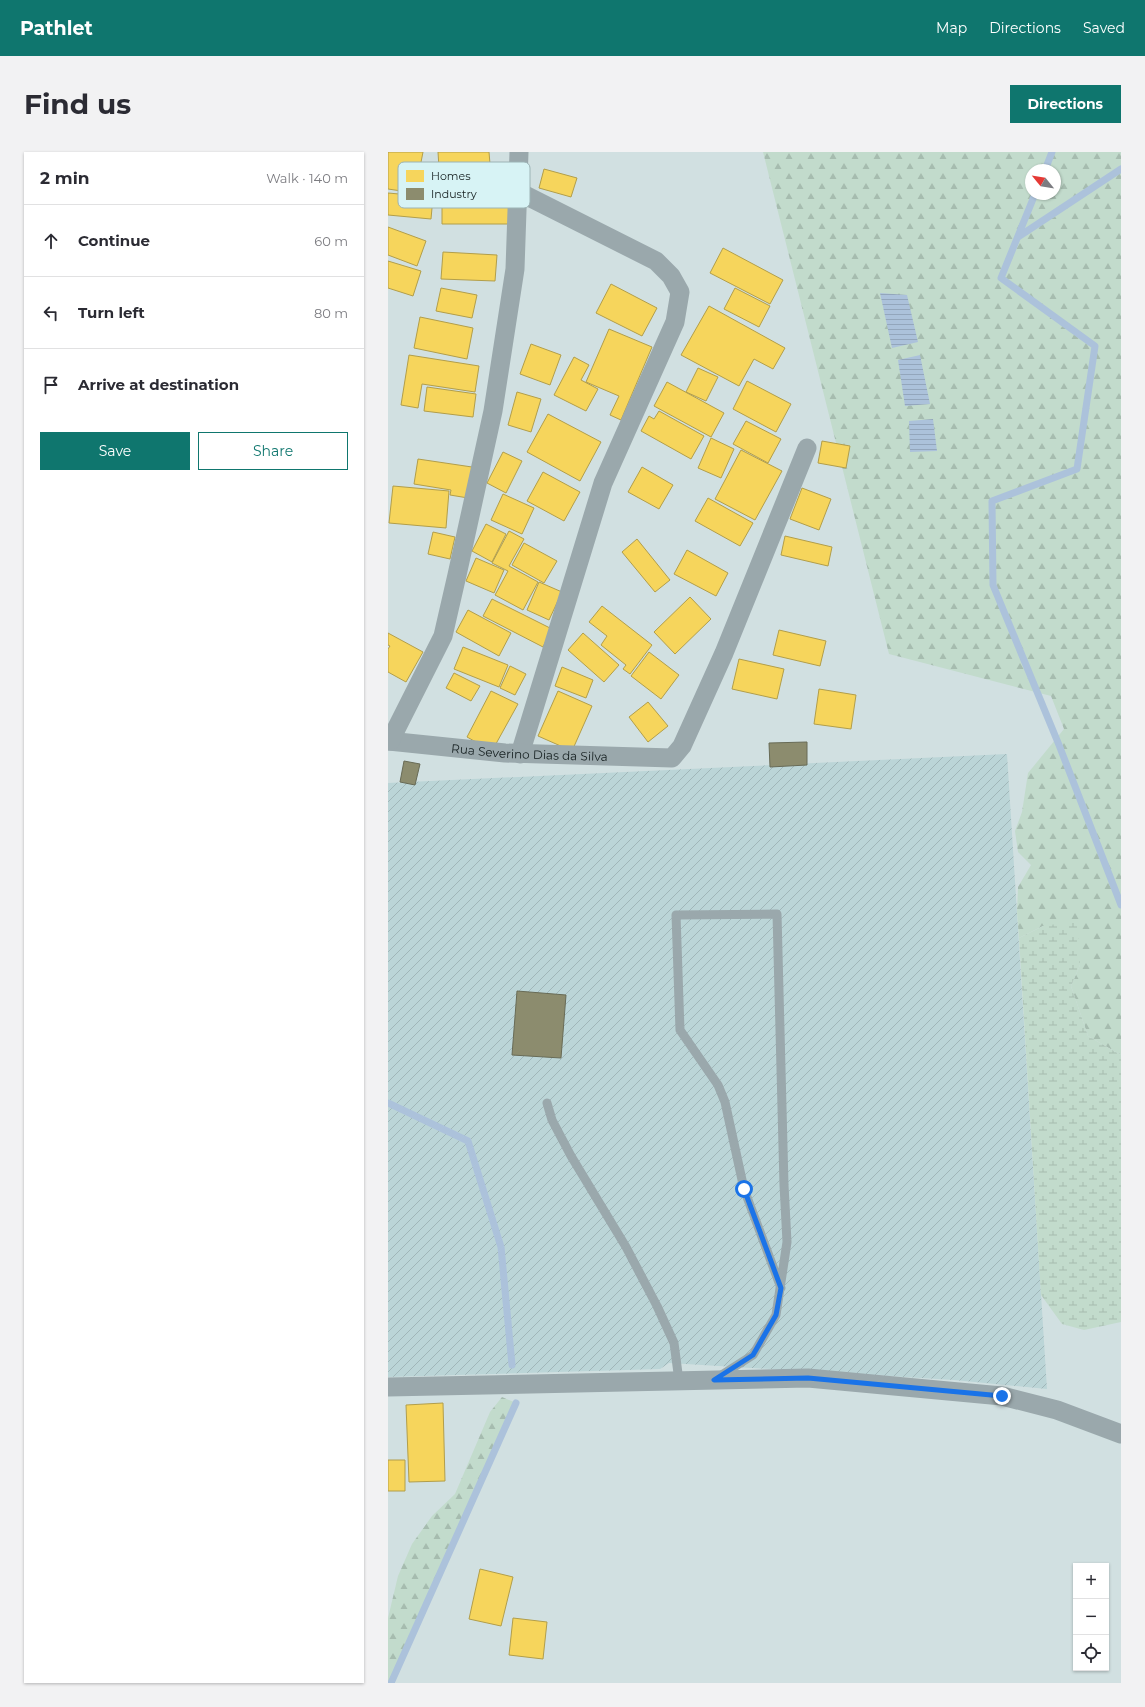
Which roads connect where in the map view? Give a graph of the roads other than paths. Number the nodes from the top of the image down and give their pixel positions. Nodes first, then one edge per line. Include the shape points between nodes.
1 (519, 152) edge
2 (518, 162) edge
3 (530, 198) edge
4 (517, 208) edge
5 (807, 448) dead end
6 (389, 741) edge
7 (520, 754) junction
8 (547, 1102) dead end
9 (781, 1288) junction
10 (714, 1380) junction
11 (679, 1381) junction
12 (388, 1388) edge
13 (1121, 1434) edge

1 - 2 street
3 - 7 street via 656,261 671,276 680,292 675,322 602,483
4 - 6 street via 516,269 493,411 443,636
5 - 7 street, Rua Severino Dias da Silva via 724,653 682,746 672,758
6 - 7 street, Rua Severino Dias da Silva
8 - 11 lane via 552,1120 571,1156 626,1247 657,1306 674,1344
9 - 9 lane via 787,1242 777,914 676,915 680,1030 718,1085 726,1102 744,1189
9 - 10 lane via 776,1315 753,1355
10 - 11 street
10 - 13 street via 808,1378 1002,1396 1057,1410
11 - 12 street

